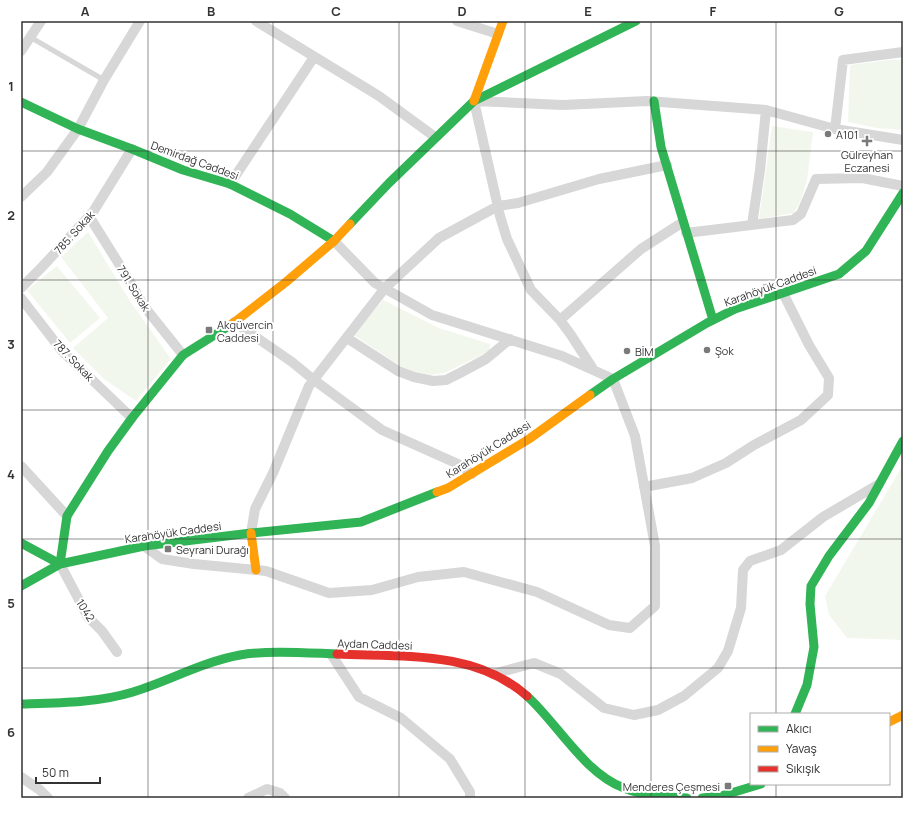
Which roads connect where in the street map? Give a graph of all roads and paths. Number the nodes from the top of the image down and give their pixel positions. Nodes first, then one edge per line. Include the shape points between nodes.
1 (140, 21) edge
2 (256, 21) edge
3 (457, 21) edge
4 (503, 21) edge
5 (636, 21) edge
6 (37, 23) edge
7 (498, 34) junction
8 (30, 37) junction
9 (21, 51) edge
10 (903, 52) edge
11 (314, 57) junction
12 (104, 80) junction
13 (474, 101) junction
14 (654, 101) junction
15 (21, 102) edge
16 (766, 110) junction
17 (78, 129) junction
18 (835, 129) junction
19 (435, 138) junction
20 (903, 140) edge
21 (132, 149) junction
22 (667, 165) junction
23 (230, 184) junction
24 (903, 186) edge
25 (903, 193) edge
26 (21, 197) edge
27 (498, 206) junction
28 (89, 216) junction
29 (684, 222) junction
30 (752, 225) junction
31 (686, 233) junction
32 (334, 241) junction
33 (21, 288) edge
34 (386, 288) junction
35 (783, 293) junction
36 (21, 298) edge
37 (560, 320) junction
38 (713, 320) junction
39 (234, 322) junction
40 (347, 338) junction
41 (510, 339) junction
42 (183, 356) junction
43 (593, 369) junction
44 (613, 379) junction
45 (314, 380) junction
46 (132, 418) junction
47 (903, 441) edge
48 (21, 466) edge
49 (472, 474) junction
50 (879, 484) junction
51 (644, 487) junction
52 (67, 516) junction
53 (251, 533) junction
54 (21, 544) edge
55 (144, 546) junction
56 (60, 564) junction
57 (256, 570) junction
58 (21, 586) edge
59 (117, 652) dead end
60 (331, 654) junction
61 (493, 674) junction
62 (21, 704) edge
63 (795, 713) edge
64 (903, 715) edge
65 (890, 722) edge
66 (21, 777) edge
67 (758, 785) edge
68 (40, 794) edge
69 (48, 798) edge
70 (248, 798) edge
71 (285, 798) edge
72 (470, 798) edge
73 (687, 798) edge
74 (702, 798) edge
75 (711, 798) edge

1 - 12 street
2 - 11 street
3 - 7 street
4 - 7 street
5 - 13 street
6 - 8 street
7 - 13 street
8 - 9 street
8 - 12 lane
10 - 18 street via 843,60
11 - 19 street via 379,96
11 - 23 street
12 - 17 street
13 - 14 street via 564,105
13 - 19 street
13 - 27 street
14 - 16 street
14 - 22 street via 661,147
15 - 17 street, Demirdağ Caddesi
16 - 18 street
16 - 30 street
17 - 21 street, Demirdağ Caddesi
17 - 26 street via 47,172
18 - 20 street
19 - 32 street
21 - 23 street, Demirdağ Caddesi via 183,170
21 - 28 street, 785. Sokak
22 - 27 street via 599,179 518,203
22 - 29 street
23 - 32 street, Demirdağ Caddesi via 290,214
24 - 30 street via 862,178 816,179 801,214 793,220
25 - 35 street, Karahöyük Caddesi via 866,251 839,274
27 - 34 street via 439,238
27 - 37 street via 507,239 531,290
28 - 33 street, 785. Sokak
28 - 42 street, 791. Sokak via 143,305
29 - 31 street
29 - 37 street via 641,249
30 - 31 street
31 - 38 street
32 - 34 street via 375,282
32 - 39 street
34 - 40 street
34 - 41 street via 432,315
35 - 38 street, Karahöyük Caddesi via 735,309
35 - 51 street via 829,378 828,395 801,420 726,463 692,478
36 - 46 street, 787. Sokak via 62,351
37 - 43 street
38 - 44 street, Karahöyük Caddesi
39 - 42 street
39 - 45 street
40 - 41 street via 398,371 432,381 446,380 460,373 486,358
40 - 45 street
41 - 43 street
42 - 46 street
43 - 44 street
44 - 49 street, Karahöyük Caddesi via 529,439
44 - 51 street via 635,436
45 - 49 street via 382,430 458,464
45 - 53 street via 309,386 273,473 255,509
46 - 52 street
47 - 50 street
48 - 52 street
49 - 53 street, Karahöyük Caddesi via 448,488 361,522
50 - 61 street via 823,517 780,550 750,561 743,570 739,616 728,651 718,668 684,696 658,710 634,715 604,708 561,674 534,663
50 - 63 street via 869,503 829,556 811,586 814,647 807,685
51 - 57 street via 655,546 655,606 630,628 609,625 537,592 464,572 418,577 372,590 329,592
52 - 56 street
53 - 55 street, Karahöyük Caddesi
53 - 57 street
54 - 56 street
55 - 56 street, Karahöyük Caddesi
55 - 57 street via 162,559
56 - 58 street, Karahöyük Caddesi
56 - 59 street, 1042 via 88,617
60 - 61 street, Aydan Caddesi via 436,658
60 - 62 street, Aydan Caddesi via 239,655 206,664 151,686 108,698 84,702
60 - 72 street via 359,697 401,718 450,759 470,792
61 - 73 street, Aydan Caddesi via 510,682 535,704 604,778 635,792
64 - 65 street
66 - 68 street
67 - 75 street
68 - 69 street
70 - 71 street via 268,789 280,793
74 - 75 street

